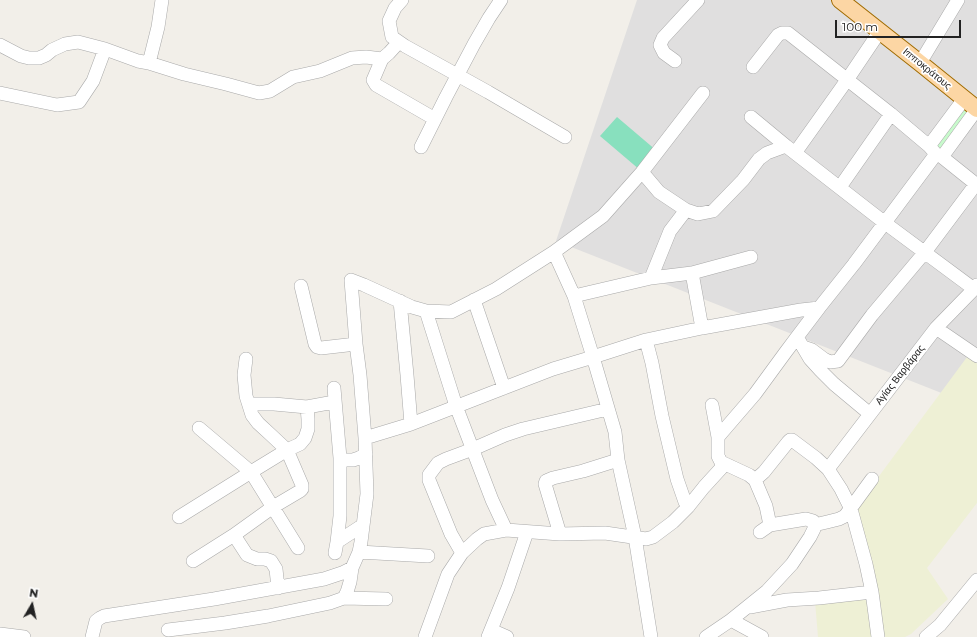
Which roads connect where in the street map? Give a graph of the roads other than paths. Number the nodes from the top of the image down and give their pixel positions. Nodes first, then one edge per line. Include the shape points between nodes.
1 (162, 0) edge
2 (402, 0) edge
3 (501, 0) edge
4 (698, 0) edge
5 (840, 0) edge
6 (958, 0) edge
7 (880, 31) junction
8 (400, 42) junction
9 (0, 45) edge
10 (105, 49) junction
11 (382, 59) junction
12 (675, 61) dead end
13 (149, 63) junction
14 (920, 63) junction
15 (753, 67) dead end
16 (458, 75) junction
17 (847, 80) junction
18 (0, 93) edge
19 (703, 93) dead end
20 (964, 99) junction
21 (977, 109) edge
22 (891, 114) junction
23 (751, 117) dead end
24 (435, 119) junction
25 (565, 137) dead end
26 (421, 147) dead end
27 (790, 150) junction
28 (936, 152) junction
29 (642, 172) junction
30 (976, 185) edge
31 (840, 187) junction
32 (686, 210) junction
33 (884, 224) junction
34 (554, 252) junction
35 (925, 252) junction
36 (751, 257) dead end
37 (692, 273) junction
38 (651, 278) junction
39 (301, 286) dead end
40 (975, 287) edge
41 (574, 296) junction
42 (474, 300) junction
43 (400, 302) junction
44 (819, 308) junction
45 (426, 311) junction
46 (702, 328) junction
47 (936, 328) junction
48 (646, 340) junction
49 (800, 342) junction
50 (356, 344) junction
51 (977, 356) edge
52 (593, 357) junction
53 (246, 359) dead end
54 (334, 388) dead end
55 (504, 388) junction
56 (334, 402) junction
57 (249, 404) junction
58 (712, 405) dead end
59 (456, 406) junction
60 (307, 407) junction
61 (608, 409) junction
62 (870, 414) junction
63 (411, 424) junction
64 (199, 428) dead end
65 (718, 437) junction
66 (365, 438) junction
67 (286, 450) junction
68 (472, 450) junction
69 (366, 454) junction
70 (340, 458) junction
71 (618, 460) junction
72 (725, 464) junction
73 (828, 469) junction
74 (251, 472) junction
75 (872, 479) dead end
76 (755, 480) junction
77 (273, 507) junction
78 (688, 507) junction
79 (850, 509) junction
80 (179, 516) dead end
81 (340, 516) junction
82 (363, 525) junction
83 (814, 525) junction
84 (506, 530) junction
85 (527, 532) junction
86 (560, 534) junction
87 (234, 535) junction
88 (636, 537) junction
89 (298, 548) dead end
90 (359, 552) junction
91 (462, 553) junction
92 (428, 556) dead end
93 (193, 562) dead end
94 (352, 568) junction
95 (977, 580) edge
96 (278, 588) junction
97 (872, 592) junction
98 (344, 598) junction
99 (386, 599) dead end
100 (747, 608) junction
101 (731, 620) junction
102 (168, 630) dead end
103 (0, 634) edge
104 (490, 634) edge
105 (24, 637) edge
106 (92, 637) edge
107 (425, 637) edge
108 (507, 637) edge
109 (651, 637) edge
110 (706, 637) edge
111 (762, 637) edge
112 (878, 637) edge
113 (926, 637) edge

1 - 13 street
2 - 8 street via 389,21 392,36
3 - 16 street
4 - 12 street via 663,38 660,45 664,53
5 - 7 main road, Ιπποκράτους
6 - 14 street
7 - 14 main road, Ιπποκράτους
7 - 17 street
8 - 11 street
8 - 16 street
9 - 10 street via 28,58 38,58 65,44 78,42
10 - 13 street
10 - 18 street via 94,81 79,102 57,105
11 - 13 street via 352,58 320,71 293,77 270,91 259,93
11 - 24 street via 373,80 376,85
14 - 20 main road, Ιπποκράτους
15 - 17 street via 778,35 785,32
16 - 24 street
16 - 25 street
17 - 22 street
17 - 27 street
19 - 29 street
20 - 21 main road, Ιπποκράτους
20 - 28 street
21 - 28 street
22 - 28 street
22 - 31 street
23 - 27 street
24 - 26 street
27 - 31 street
27 - 32 street via 768,152 759,159 713,211 698,214
28 - 30 street
28 - 33 street
29 - 32 street via 659,192
29 - 34 street via 603,216
30 - 35 street
31 - 33 street
32 - 38 street via 670,231
33 - 35 street
33 - 44 street
34 - 41 street
34 - 42 street
35 - 40 street
35 - 49 street via 872,315 838,361 830,362 824,359
36 - 37 street
37 - 38 street
37 - 46 street
38 - 41 street
39 - 50 street via 317,347
40 - 47 street, Αγίας Βαρβάρας
41 - 52 street
42 - 45 street via 451,312
42 - 55 street
43 - 45 street
43 - 50 street via 351,280
43 - 63 street
44 - 46 street
44 - 49 street
45 - 59 street
46 - 48 street
47 - 51 street
47 - 62 street, Αγίας Βαρβάρας
48 - 52 street
48 - 78 street via 677,479
49 - 62 street via 810,359 834,384
49 - 65 street
50 - 66 street
52 - 55 street
52 - 61 street
53 - 57 street via 244,375
54 - 56 street
55 - 59 street
56 - 60 street
56 - 70 street
57 - 60 street
57 - 67 street via 258,423
58 - 65 street
59 - 63 street
59 - 68 street
60 - 67 street via 308,429 305,438 300,444
61 - 68 street via 505,435
61 - 71 street via 615,432
62 - 73 street, Αγίας Βαρβάρας
63 - 66 street
64 - 74 street
65 - 72 street via 718,456
66 - 69 street
67 - 74 street
67 - 77 street via 302,489
68 - 84 street
68 - 91 street via 438,463 429,475 445,520
69 - 70 street via 353,460
69 - 82 street via 367,494
70 - 81 street
71 - 86 street via 546,481
71 - 88 street
72 - 76 street
72 - 78 street
73 - 76 street via 790,440
73 - 79 street
74 - 77 street
74 - 80 street
75 - 79 street
76 - 83 street via 766,506 765,528 806,519 813,521
77 - 87 street
77 - 89 street
78 - 88 street via 653,537
79 - 83 street via 839,519
79 - 97 street
81 - 82 street
81 - 82 street via 336,548
82 - 90 street
83 - 100 street via 810,537 792,564
84 - 85 street
84 - 91 street via 484,534
85 - 86 street
85 - 104 street
86 - 88 street via 605,533
87 - 93 street
87 - 96 street via 247,555 271,561 276,570
88 - 109 street
90 - 92 street
90 - 94 street
91 - 107 street via 448,574
94 - 96 street via 324,580
94 - 98 street
95 - 113 street via 940,625
96 - 106 street via 104,616 96,621
97 - 100 street via 787,600
97 - 112 street
98 - 99 street
98 - 102 street via 330,604 268,616
100 - 101 street
101 - 110 street
101 - 111 street
103 - 105 street
104 - 108 street

